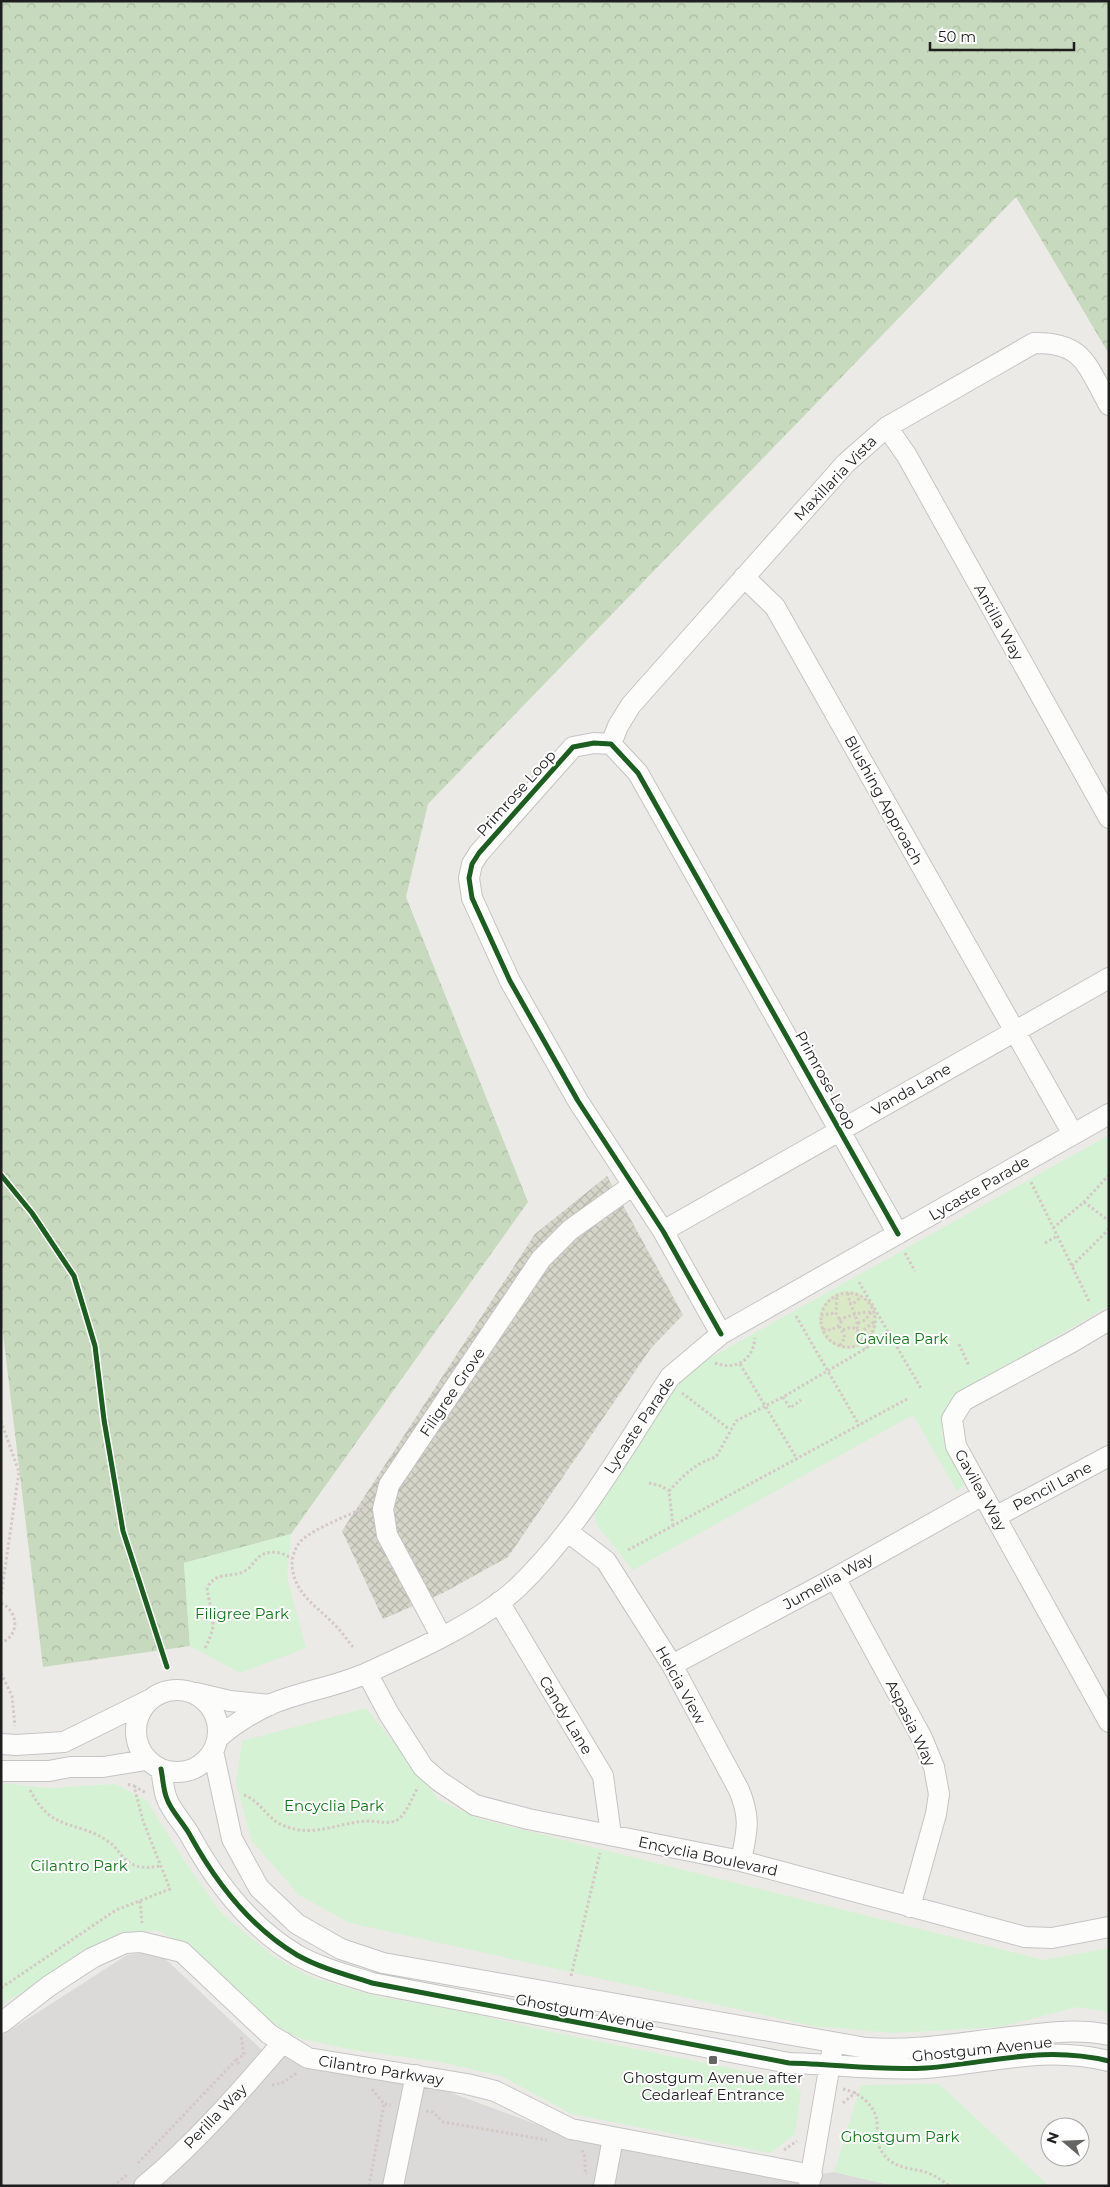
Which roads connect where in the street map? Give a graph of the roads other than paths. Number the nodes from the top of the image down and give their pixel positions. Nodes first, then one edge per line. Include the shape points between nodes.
1 (1109, 405) edge
2 (886, 427) junction
3 (744, 577) junction
4 (611, 744) junction
5 (1109, 818) edge
6 (1109, 978) edge
7 (1013, 1031) junction
8 (1109, 1114) edge
9 (840, 1130) junction
10 (1073, 1134) junction
11 (634, 1186) junction
12 (663, 1231) junction
13 (898, 1234) junction
14 (1107, 1327) edge
15 (721, 1334) junction
16 (1109, 1456) edge
17 (983, 1495) junction
18 (995, 1517) junction
19 (568, 1532) junction
20 (834, 1578) junction
21 (499, 1602) junction
22 (442, 1636) junction
23 (672, 1665) junction
24 (367, 1673) junction
25 (192, 1692) junction
26 (152, 1698) junction
27 (270, 1705) junction
28 (1109, 1722) edge
29 (8, 1737) edge
30 (216, 1744) junction
31 (154, 1764) junction
32 (1, 1771) edge
33 (610, 1835) junction
34 (742, 1861) junction
35 (910, 1907) junction
36 (1109, 1927) edge
37 (1, 2022) edge
38 (1109, 2035) edge
39 (283, 2042) junction
40 (834, 2043) junction
41 (1109, 2061) edge
42 (830, 2064) junction
43 (416, 2075) junction
44 (613, 2138) junction
45 (137, 2179) edge
46 (810, 2180) edge
47 (605, 2182) edge
48 (393, 2186) edge

1 - 2 street, Maxillaria Vista via 1075,350 1056,343 1034,343
2 - 3 street, Maxillaria Vista via 846,463
2 - 5 street, Antilla Way via 907,456
3 - 4 street, Maxillaria Vista via 631,705
3 - 7 street, Blushing Approach via 775,607
4 - 9 street, Primrose Loop via 638,773
4 - 11 street, Primrose Loop via 573,747 479,852 469,878 472,898 510,981 574,1095
6 - 7 street, Vanda Lane
7 - 9 street, Vanda Lane
7 - 10 street, Blushing Approach
8 - 10 street, Lycaste Parade
9 - 12 street, Vanda Lane
9 - 13 street, Primrose Loop
10 - 13 street, Lycaste Parade
11 - 12 street, Primrose Loop
11 - 22 street, Filigree Grove via 570,1230 541,1259 390,1485 383,1509 387,1535
12 - 15 street, Primrose Loop
13 - 15 street, Lycaste Parade
14 - 17 street, Gavilea Way via 1072,1342 963,1401 952,1418 956,1446
15 - 19 street, Lycaste Parade via 670,1377
16 - 18 street, Pencil Lane
17 - 18 street, Gavilea Way
17 - 20 street, Jumellia Way
18 - 28 street, Gavilea Way
19 - 21 street, Lycaste Parade
19 - 23 street, Helcia View via 606,1561
20 - 23 street, Jumellia Way
20 - 35 street, Aspasia Way via 922,1738 934,1767 939,1794 936,1814
21 - 22 street, Lycaste Parade
21 - 33 street, Candy Lane via 603,1776
22 - 24 street, Lycaste Parade
23 - 34 street, Helcia View via 747,1809
24 - 27 street, Lycaste Parade
24 - 33 street, Encyclia Boulevard via 412,1752 446,1786 475,1805
25 - 26 street via 171,1690
25 - 27 street, Lycaste Parade via 230,1701
25 - 30 street via 213,1710 218,1724
26 - 29 street via 64,1742 16,1746
26 - 31 street via 140,1714 136,1732 138,1745
27 - 30 street, Lycaste Parade via 240,1720
30 - 31 street via 204,1763 191,1770 176,1772
30 - 40 street, Ghostgum Avenue via 232,1839 259,1888 297,1924 341,1949 383,1963
31 - 32 street
31 - 42 street, Ghostgum Avenue via 167,1800 234,1902 270,1936 298,1955 324,1967 372,1983 770,2060
33 - 34 street, Encyclia Boulevard
34 - 35 street, Encyclia Boulevard
35 - 36 street, Encyclia Boulevard via 1025,1937 1052,1938
37 - 39 street, Cilantro Parkway via 92,1958 125,1943 141,1942 182,1952 269,2034
38 - 40 street, Ghostgum Avenue via 1048,2032 932,2048 880,2049
39 - 43 street, Cilantro Parkway via 308,2058
39 - 45 street, Perilla Way via 165,2168
40 - 42 street
41 - 42 street, Ghostgum Avenue via 1063,2054 1035,2054 929,2068 886,2070
42 - 46 street
43 - 44 street, Cilantro Parkway via 495,2091 571,2130
43 - 48 street
44 - 46 street, Cilantro Parkway via 776,2168
44 - 47 street

